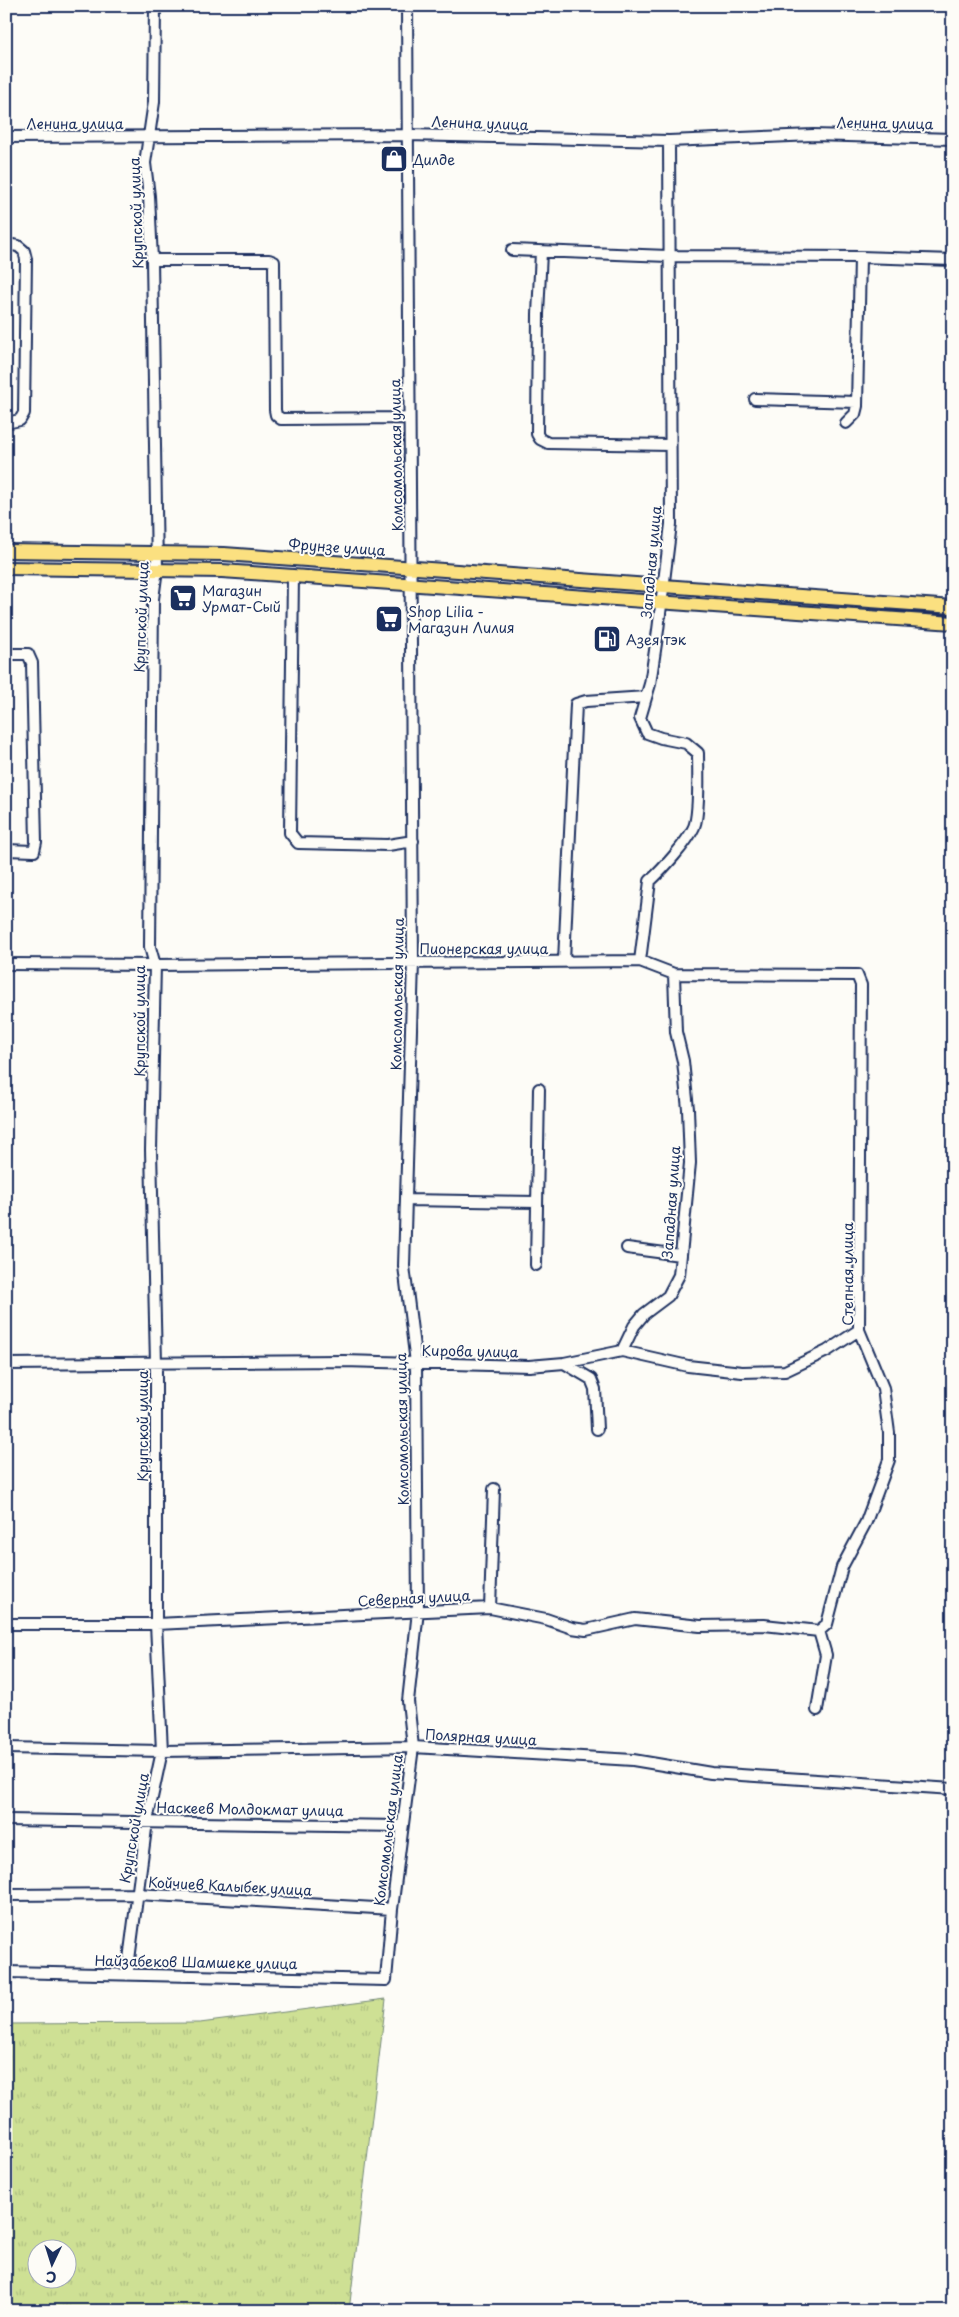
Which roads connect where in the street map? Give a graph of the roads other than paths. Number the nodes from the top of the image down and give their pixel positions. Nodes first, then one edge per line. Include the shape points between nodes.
1 (155, 6) edge
2 (407, 6) edge
3 (408, 135) junction
4 (6, 137) edge
5 (149, 137) junction
6 (953, 139) edge
7 (669, 141) junction
8 (6, 244) edge
9 (512, 250) dead end
10 (542, 252) junction
11 (668, 256) junction
12 (860, 257) junction
13 (152, 260) junction
14 (953, 260) edge
15 (755, 399) dead end
16 (857, 402) junction
17 (409, 418) junction
18 (6, 422) edge
19 (846, 423) dead end
20 (670, 445) junction
21 (6, 551) edge
22 (156, 552) junction
23 (6, 568) edge
24 (412, 568) junction
25 (156, 569) junction
26 (293, 576) junction
27 (412, 585) junction
28 (664, 586) junction
29 (662, 602) junction
30 (890, 602) junction
31 (953, 606) edge
32 (888, 618) junction
33 (953, 623) edge
34 (6, 654) edge
35 (646, 697) junction
36 (413, 841) junction
37 (6, 850) edge
38 (640, 961) junction
39 (413, 962) junction
40 (564, 962) junction
41 (6, 964) edge
42 (155, 965) junction
43 (674, 974) junction
44 (861, 985) joint
45 (540, 1089) dead end
46 (406, 1200) junction
47 (537, 1202) junction
48 (627, 1248) dead end
49 (680, 1255) junction
50 (536, 1265) dead end
51 (859, 1330) junction
52 (622, 1351) junction
53 (156, 1363) junction
54 (416, 1363) junction
55 (564, 1363) junction
56 (6, 1364) edge
57 (597, 1429) dead end
58 (494, 1488) dead end
59 (490, 1608) junction
60 (418, 1612) junction
61 (6, 1624) edge
62 (156, 1624) junction
63 (819, 1631) junction
64 (817, 1710) dead end
65 (413, 1747) junction
66 (6, 1748) edge
67 (162, 1751) junction
68 (953, 1789) edge
69 (6, 1820) edge
70 (147, 1821) junction
71 (402, 1826) junction
72 (137, 1894) junction
73 (6, 1895) edge
74 (392, 1909) junction
75 (6, 1972) edge
76 (126, 1975) junction
77 (386, 1980) joint

1 - 5 street, Крупской улица via 154,102
2 - 3 street, Комсомольская улица
3 - 5 street, Ленина улица
3 - 7 street, Ленина улица
3 - 17 street, Комсомольская улица
4 - 5 street, Ленина улица
5 - 13 street, Крупской улица via 145,163
6 - 7 street, Ленина улица via 813,136
7 - 11 street, Западная улица
8 - 18 street via 18,246 26,259 24,413 20,420
9 - 10 street
10 - 11 street
10 - 20 street via 538,314 540,439 548,443
11 - 12 street
11 - 20 street, Западная улица
12 - 14 street
12 - 16 street
13 - 17 street via 274,262 275,410 281,419
13 - 22 street, Крупской улица
15 - 16 street
16 - 19 street via 855,414
17 - 24 street, Комсомольская улица
20 - 28 street, Западная улица via 671,524
21 - 22 main road, Фрунзе улица
22 - 24 main road, Фрунзе улица
22 - 25 street, Крупской улица
23 - 25 main road
24 - 27 street, Комсомольская улица
24 - 28 main road, Фрунзе улица
25 - 26 main road
25 - 42 street, Крупской улица via 153,599 150,947
26 - 27 main road
26 - 36 street via 290,832 298,843 388,845
27 - 29 main road
27 - 36 street, Комсомольская улица
28 - 29 street, Западная улица
28 - 30 main road, Фрунзе улица
29 - 32 main road
29 - 35 street, Западная улица
30 - 31 main road, Фрунзе улица
30 - 32 main road
32 - 33 main road
34 - 37 street via 28,654 32,663 36,842 34,851
35 - 38 street, Западная улица via 640,718 647,733 686,743 698,753 698,787 694,827 650,881
35 - 40 street via 576,704
36 - 39 street, Комсомольская улица
38 - 40 street, Пионерская улица
38 - 43 street, Пионерская улица
39 - 40 street, Пионерская улица
39 - 42 street, Пионерская улица
39 - 46 street, Комсомольская улица
41 - 42 street, Пионерская улица
42 - 53 street, Крупской улица via 151,1150
43 - 44 street, Пионерская улица via 847,973 857,975
43 - 49 street, Западная улица via 676,1032 683,1061 690,1163
44 - 51 street, Степная улица
45 - 47 street
46 - 47 street
46 - 54 street, Комсомольская улица via 404,1266
47 - 50 street
48 - 49 street
49 - 52 street, Западная улица via 679,1275 668,1296 644,1314
51 - 52 street, Кирова улица via 827,1352 785,1371 742,1372 688,1366
51 - 63 street, Степная улица via 883,1388 889,1460 866,1522 842,1567 827,1624
52 - 55 street, Кирова улица
53 - 54 street, Кирова улица
53 - 56 street, Кирова улица
53 - 62 street, Крупской улица
54 - 55 street, Кирова улица via 529,1366
54 - 60 street, Комсомольская улица
55 - 57 street via 591,1379 595,1389
58 - 59 street
59 - 60 street, Северная улица
59 - 63 street, Северная улица via 586,1630 635,1619 700,1626 764,1625
60 - 62 street, Северная улица
60 - 65 street, Комсомольская улица via 408,1701
61 - 62 street, Северная улица
62 - 67 street, Крупской улица
63 - 64 street via 826,1655
65 - 67 street, Полярная улица
65 - 68 street, Полярная улица via 633,1760 711,1773
65 - 71 street, Комсомольская улица
66 - 67 street, Полярная улица
67 - 70 street, Крупской улица
69 - 70 street, Наскеев Молдокмат улица
70 - 71 street, Наскеев Молдокмат улица
70 - 72 street, Крупской улица
71 - 74 street, Комсомольская улица
72 - 73 street, Койчиев Калыбек улица
72 - 74 street, Койчиев Калыбек улица
72 - 76 street, Крупской улица
74 - 77 street, Комсомольская улица
75 - 76 street, Найзабеков Шамшеке улица
76 - 77 street, Найзабеков Шамшеке улица

